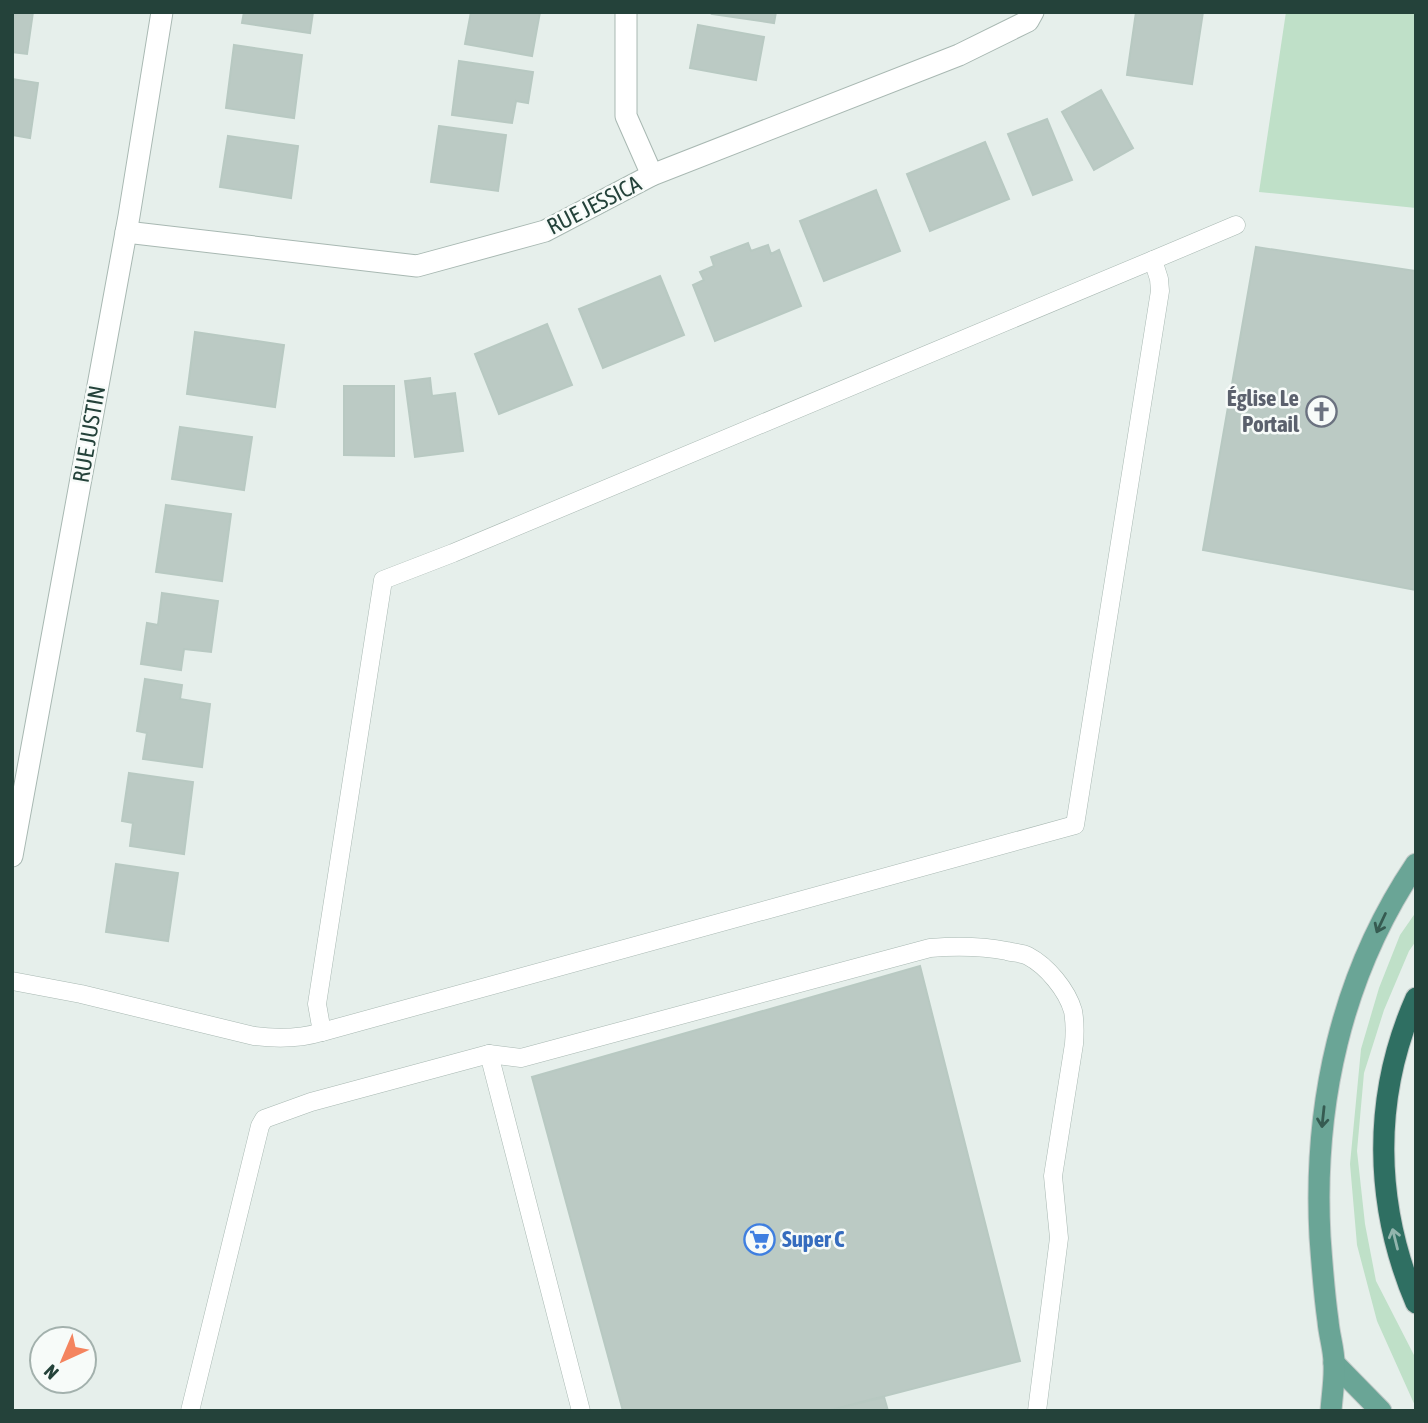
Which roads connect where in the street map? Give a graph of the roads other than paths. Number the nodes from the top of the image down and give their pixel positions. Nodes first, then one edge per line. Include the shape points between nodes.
1 (162, 12) edge
2 (625, 12) edge
3 (1034, 12) edge
4 (652, 175) junction
5 (1236, 225) dead end
6 (125, 232) junction
7 (1153, 260) junction
8 (12, 856) edge
9 (1416, 864) edge
10 (12, 981) edge
11 (1416, 998) edge
12 (322, 1032) junction
13 (489, 1054) junction
14 (1416, 1303) edge
15 (1334, 1363) junction
16 (190, 1411) edge
17 (581, 1411) edge
18 (1037, 1411) edge
19 (1331, 1411) edge
20 (1381, 1411) edge

1 - 6 street, RUE JUSTIN
2 - 4 street via 626,116
3 - 4 street, RUE JESSICA via 1028,20 959,55
4 - 6 street, RUE JESSICA via 545,231 417,266
5 - 7 lane
6 - 8 street, RUE JUSTIN
7 - 12 lane via 383,580 317,1004
7 - 12 lane via 1160,291 1074,825
9 -> 15 main road via 1388,909 1358,977 1326,1089 1320,1149 1320,1234
10 - 12 lane via 254,1036 274,1039
14 -> 11 highway via 1397,1250 1384,1182 1386,1096
13 - 16 lane via 311,1101 264,1119
13 - 17 lane
13 - 18 lane via 521,1058 930,948 984,947 1026,955 1040,964 1066,995 1075,1025 1053,1175 1059,1238
15 - 19 main road
15 - 20 main road

